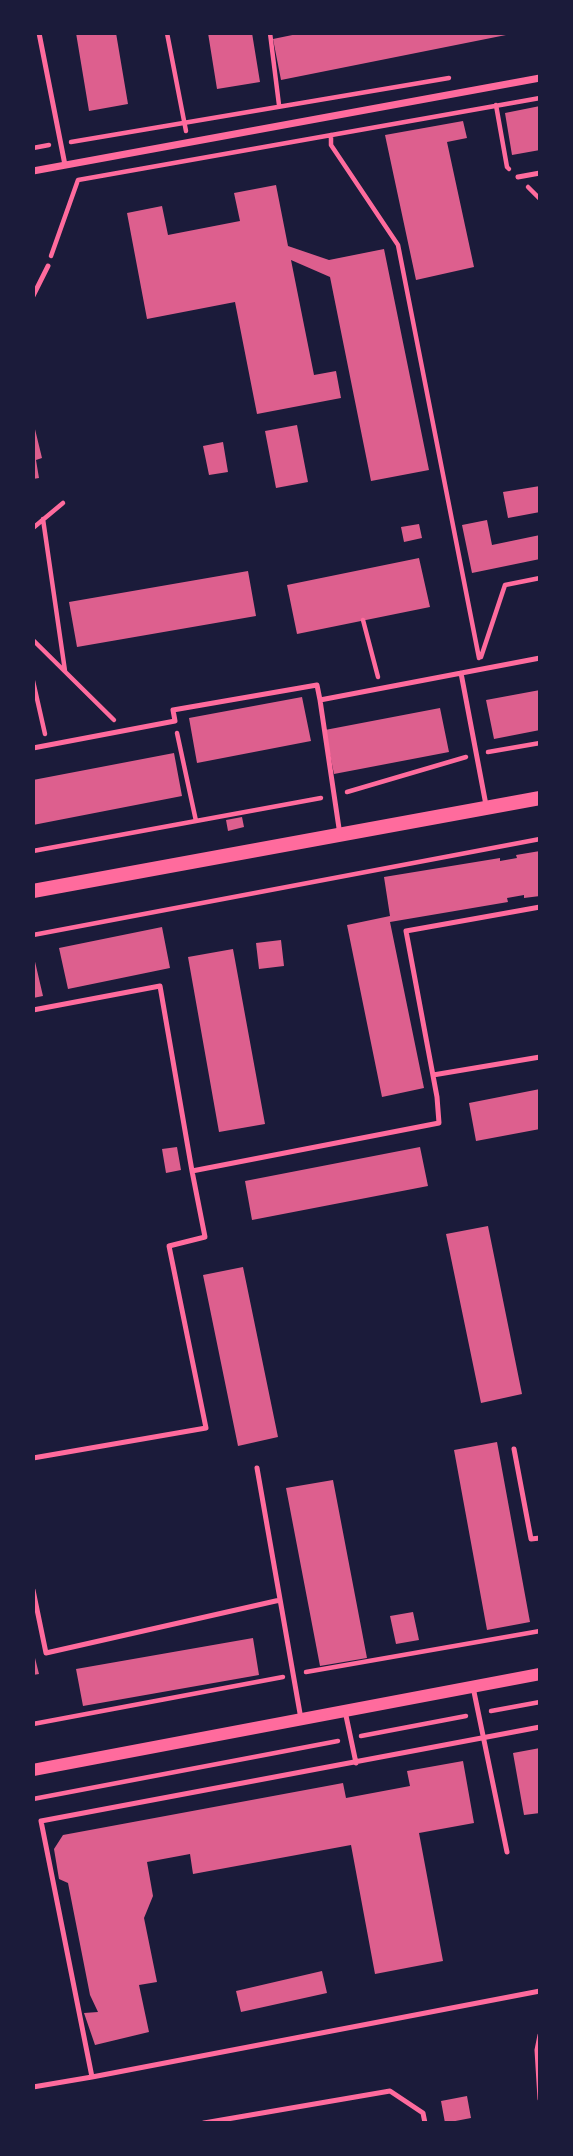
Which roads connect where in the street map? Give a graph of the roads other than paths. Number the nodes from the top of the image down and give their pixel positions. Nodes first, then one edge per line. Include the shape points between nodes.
1 (39, 33) edge
2 (43, 52) junction
3 (33, 53) edge
4 (540, 78) edge
5 (65, 165) junction
6 (33, 170) edge
7 (540, 173) edge
8 (518, 177) road end
9 (48, 266) road end
10 (33, 296) edge
11 (540, 658) edge
12 (461, 673) junction
13 (320, 700) junction
14 (33, 748) edge
15 (540, 798) edge
16 (486, 808) junction
17 (340, 835) junction
18 (33, 891) edge
19 (540, 907) edge
20 (33, 1010) edge
21 (540, 1057) edge
22 (433, 1075) junction
23 (192, 1171) junction
24 (514, 1449) dead end
25 (33, 1458) edge
26 (257, 1468) dead end
27 (540, 1538) edge
28 (33, 1590) edge
29 (280, 1600) junction
30 (540, 1674) edge
31 (473, 1687) junction
32 (345, 1711) junction
33 (301, 1719) junction
34 (540, 1727) edge
35 (483, 1738) junction
36 (356, 1763) junction
37 (33, 1770) edge
38 (507, 1852) dead end
39 (540, 1991) edge
40 (540, 2035) edge
41 (92, 2077) junction
42 (33, 2087) edge
43 (540, 2099) edge
44 (204, 2123) edge
45 (425, 2123) edge

1 - 2 lane
2 - 3 lane
2 - 5 lane
4 - 5 street
5 - 6 street
7 - 8 lane
9 - 10 lane
11 - 12 lane
12 - 13 lane
12 - 16 lane
13 - 14 lane via 317,685 173,710 174,721
13 - 17 lane
15 - 16 main road
16 - 17 main road
17 - 18 main road
19 - 22 lane via 405,931
20 - 23 lane via 160,986
21 - 22 lane
22 - 23 lane via 439,1123
23 - 25 lane via 205,1237 169,1246 206,1428
24 - 27 lane via 531,1539
26 - 29 lane
28 - 29 lane via 46,1653
29 - 33 lane
30 - 31 street
31 - 32 street
31 - 35 lane
32 - 33 street
32 - 36 lane
33 - 37 street
34 - 35 lane
35 - 36 lane
35 - 38 lane
36 - 41 lane via 41,1821
39 - 41 lane
40 - 43 lane
41 - 42 lane
44 - 45 lane via 390,2091 423,2113

